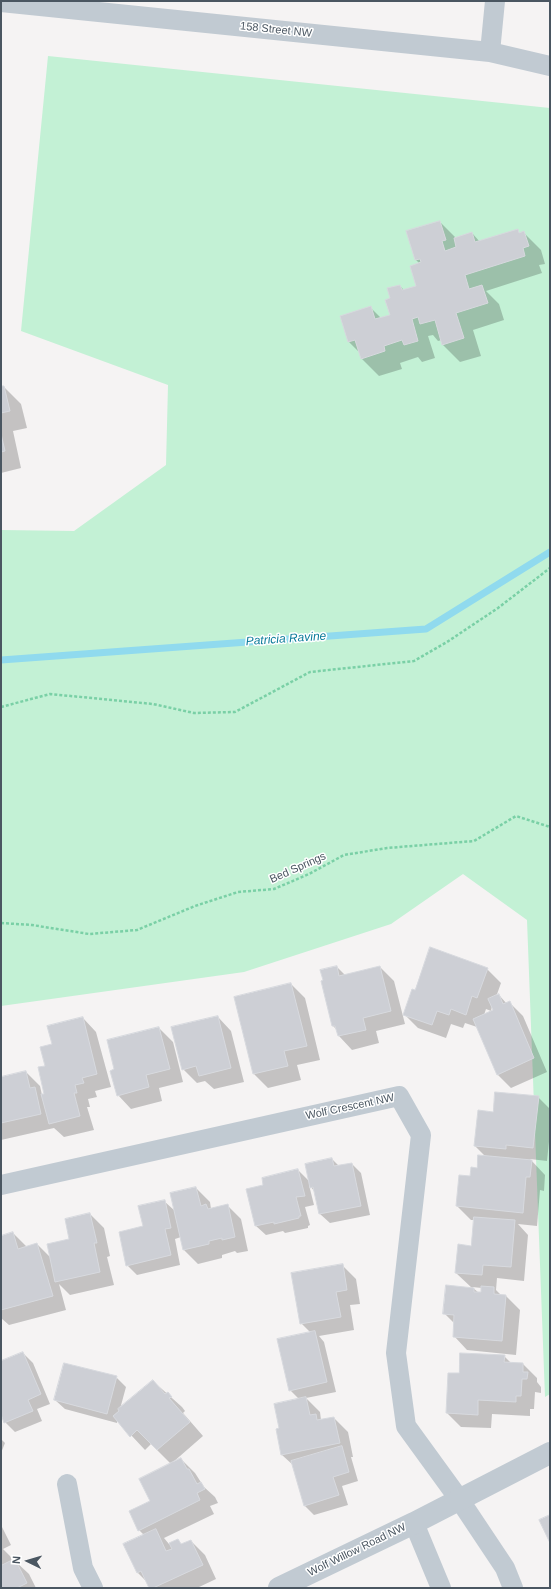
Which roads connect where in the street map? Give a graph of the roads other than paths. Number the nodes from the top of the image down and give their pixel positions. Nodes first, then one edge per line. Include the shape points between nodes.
1 (495, 1) edge
2 (1, 2) edge
3 (490, 52) junction
4 (550, 66) edge
5 (1, 1185) edge
6 (550, 1453) edge
7 (66, 1484) dead end
8 (459, 1499) junction
9 (414, 1523) junction
10 (93, 1588) edge
11 (279, 1588) edge
12 (441, 1588) edge
13 (513, 1588) edge

1 - 3 street
2 - 3 street, 158 Street NW
3 - 4 street, 158 Street NW
5 - 8 street, Wolf Crescent NW via 399,1096 421,1135 396,1353 406,1426
6 - 8 street, Wolf Willow Road NW
7 - 10 street via 83,1568
8 - 9 street, Wolf Willow Road NW
8 - 13 street via 506,1568
9 - 11 street, Wolf Willow Road NW
9 - 12 street, Wolf Willow Road NW

